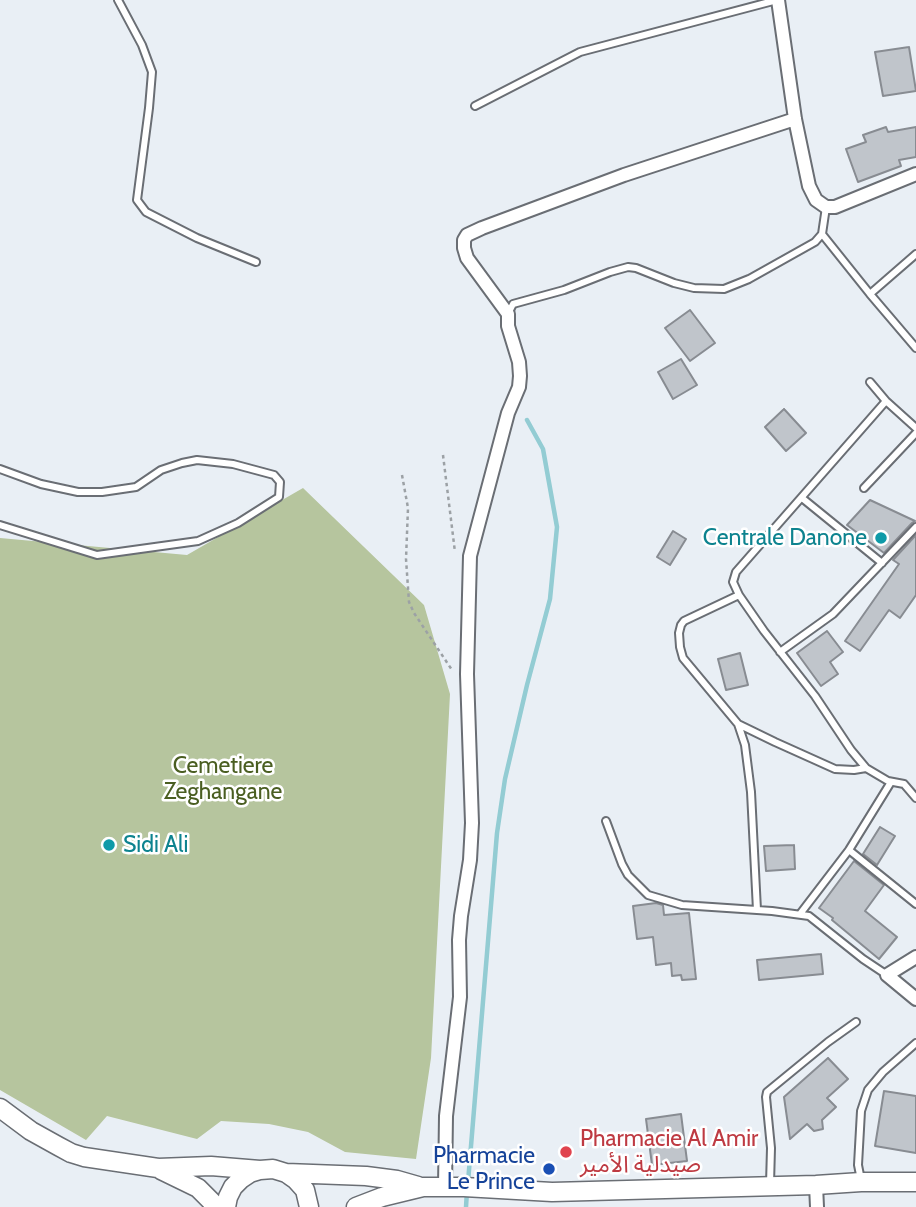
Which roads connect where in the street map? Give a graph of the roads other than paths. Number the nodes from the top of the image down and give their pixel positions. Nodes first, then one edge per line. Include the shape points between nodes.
1 (118, 0) edge
2 (778, 0) edge
3 (475, 106) dead end
4 (795, 118) junction
5 (916, 174) edge
6 (826, 207) junction
7 (822, 233) junction
8 (916, 254) edge
9 (256, 262) dead end
10 (870, 295) junction
11 (508, 314) junction
12 (916, 348) edge
13 (870, 382) dead end
14 (886, 401) junction
15 (916, 430) edge
16 (0, 469) edge
17 (864, 488) dead end
18 (802, 498) junction
19 (0, 525) edge
20 (916, 528) edge
21 (882, 562) junction
22 (739, 595) junction
23 (780, 652) junction
24 (738, 724) junction
25 (866, 768) junction
26 (891, 782) junction
27 (916, 798) edge
28 (606, 821) dead end
29 (849, 850) junction
30 (916, 904) edge
31 (757, 910) junction
32 (800, 914) junction
33 (916, 957) edge
34 (887, 975) junction
35 (916, 999) edge
36 (856, 1022) dead end
37 (916, 1043) edge
38 (0, 1108) edge
39 (158, 1168) junction
40 (260, 1170) junction
41 (286, 1173) junction
42 (862, 1182) junction
43 (916, 1182) edge
44 (816, 1185) junction
45 (770, 1186) junction
46 (423, 1187) junction
47 (444, 1187) junction
48 (218, 1207) edge
49 (226, 1207) edge
50 (309, 1207) edge
51 (356, 1207) edge
52 (817, 1207) edge

1 - 9 lane via 152,72 137,200 146,212
2 - 3 lane via 580,52
2 - 4 street
4 - 6 street via 808,186
4 - 11 street via 470,233 463,243 467,258
5 - 6 street
6 - 7 lane
7 - 10 lane
7 - 11 lane via 798,253 724,289 674,284 628,267 513,304
8 - 10 lane
10 - 12 lane
11 - 47 street via 519,362 519,387 470,556 467,674 472,823 459,940 460,997 446,1116
13 - 14 lane
14 - 15 lane
14 - 18 lane
15 - 17 lane
16 - 19 lane via 78,492 135,487 161,471 197,460 233,464 274,475 280,482 279,497 239,523 198,541 97,555
18 - 21 lane
18 - 22 lane via 736,572 733,582
20 - 21 lane
21 - 23 lane via 833,614
22 - 23 lane
22 - 24 lane via 684,621 679,633 683,657
23 - 25 lane
24 - 25 lane via 835,769
24 - 31 lane via 751,792
25 - 26 lane
26 - 27 lane via 904,784
26 - 29 lane
28 - 31 lane via 628,875 648,895 682,905
29 - 30 lane
29 - 32 lane
31 - 32 lane
32 - 34 lane via 815,920
33 - 34 street
34 - 35 street
36 - 45 lane via 767,1092
37 - 42 lane via 868,1090 861,1111 858,1165
38 - 39 main road via 71,1153
39 - 40 main road
39 - 48 main road via 198,1188
40 - 41 main road
40 - 49 main road via 233,1187
41 - 46 main road via 366,1176
41 - 50 main road via 304,1190
42 - 43 main road
42 - 44 main road
44 - 45 main road
44 - 52 street
45 - 47 main road via 552,1192
46 - 47 main road
46 - 51 main road

